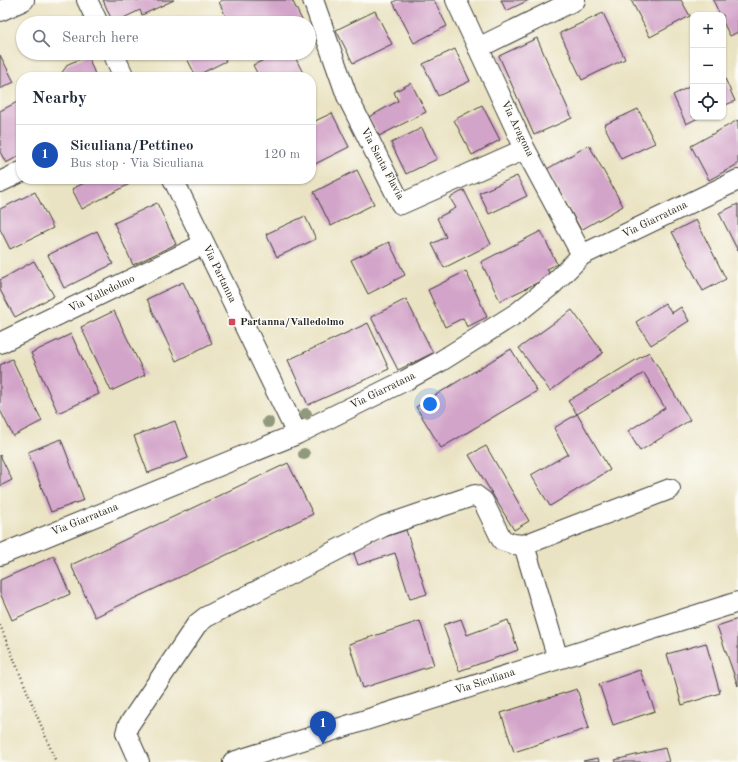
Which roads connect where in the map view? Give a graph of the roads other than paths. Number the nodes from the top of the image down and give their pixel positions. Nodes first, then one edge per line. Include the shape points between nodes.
1 (24, 0) edge
2 (87, 0) edge
3 (313, 0) edge
4 (456, 0) edge
5 (575, 0) edge
6 (0, 11) edge
7 (95, 16) edge
8 (478, 48) junction
9 (116, 60) edge
10 (122, 72) edge
11 (526, 149) junction
12 (16, 174) edge
13 (738, 180) edge
14 (0, 182) edge
15 (175, 184) edge
16 (204, 244) junction
17 (582, 255) junction
18 (0, 343) edge
19 (297, 434) junction
20 (670, 489) dead end
21 (524, 545) junction
22 (0, 555) edge
23 (738, 602) edge
24 (558, 659) junction
25 (139, 762) edge
26 (233, 762) edge

1 - 6 street
2 - 7 street
3 - 11 street, Via Santa Flavia via 347,96 401,204
4 - 8 street, Via Aragona
5 - 8 street
8 - 11 street, Via Aragona
9 - 10 street
11 - 17 street, Via Aragona
12 - 14 street
13 - 17 street, Via Giarratana
15 - 16 street, Via Partanna
16 - 18 street, Via Valledolmo
16 - 19 street, Via Partanna
17 - 19 street, Via Giarratana via 526,307 464,347 406,380
19 - 22 street, Via Giarratana
20 - 21 street
21 - 24 street
21 - 25 street via 502,540 483,501 475,495 384,526 206,617 197,624 128,726 126,733
23 - 24 street, Via Siculiana
24 - 26 street, Via Siculiana

